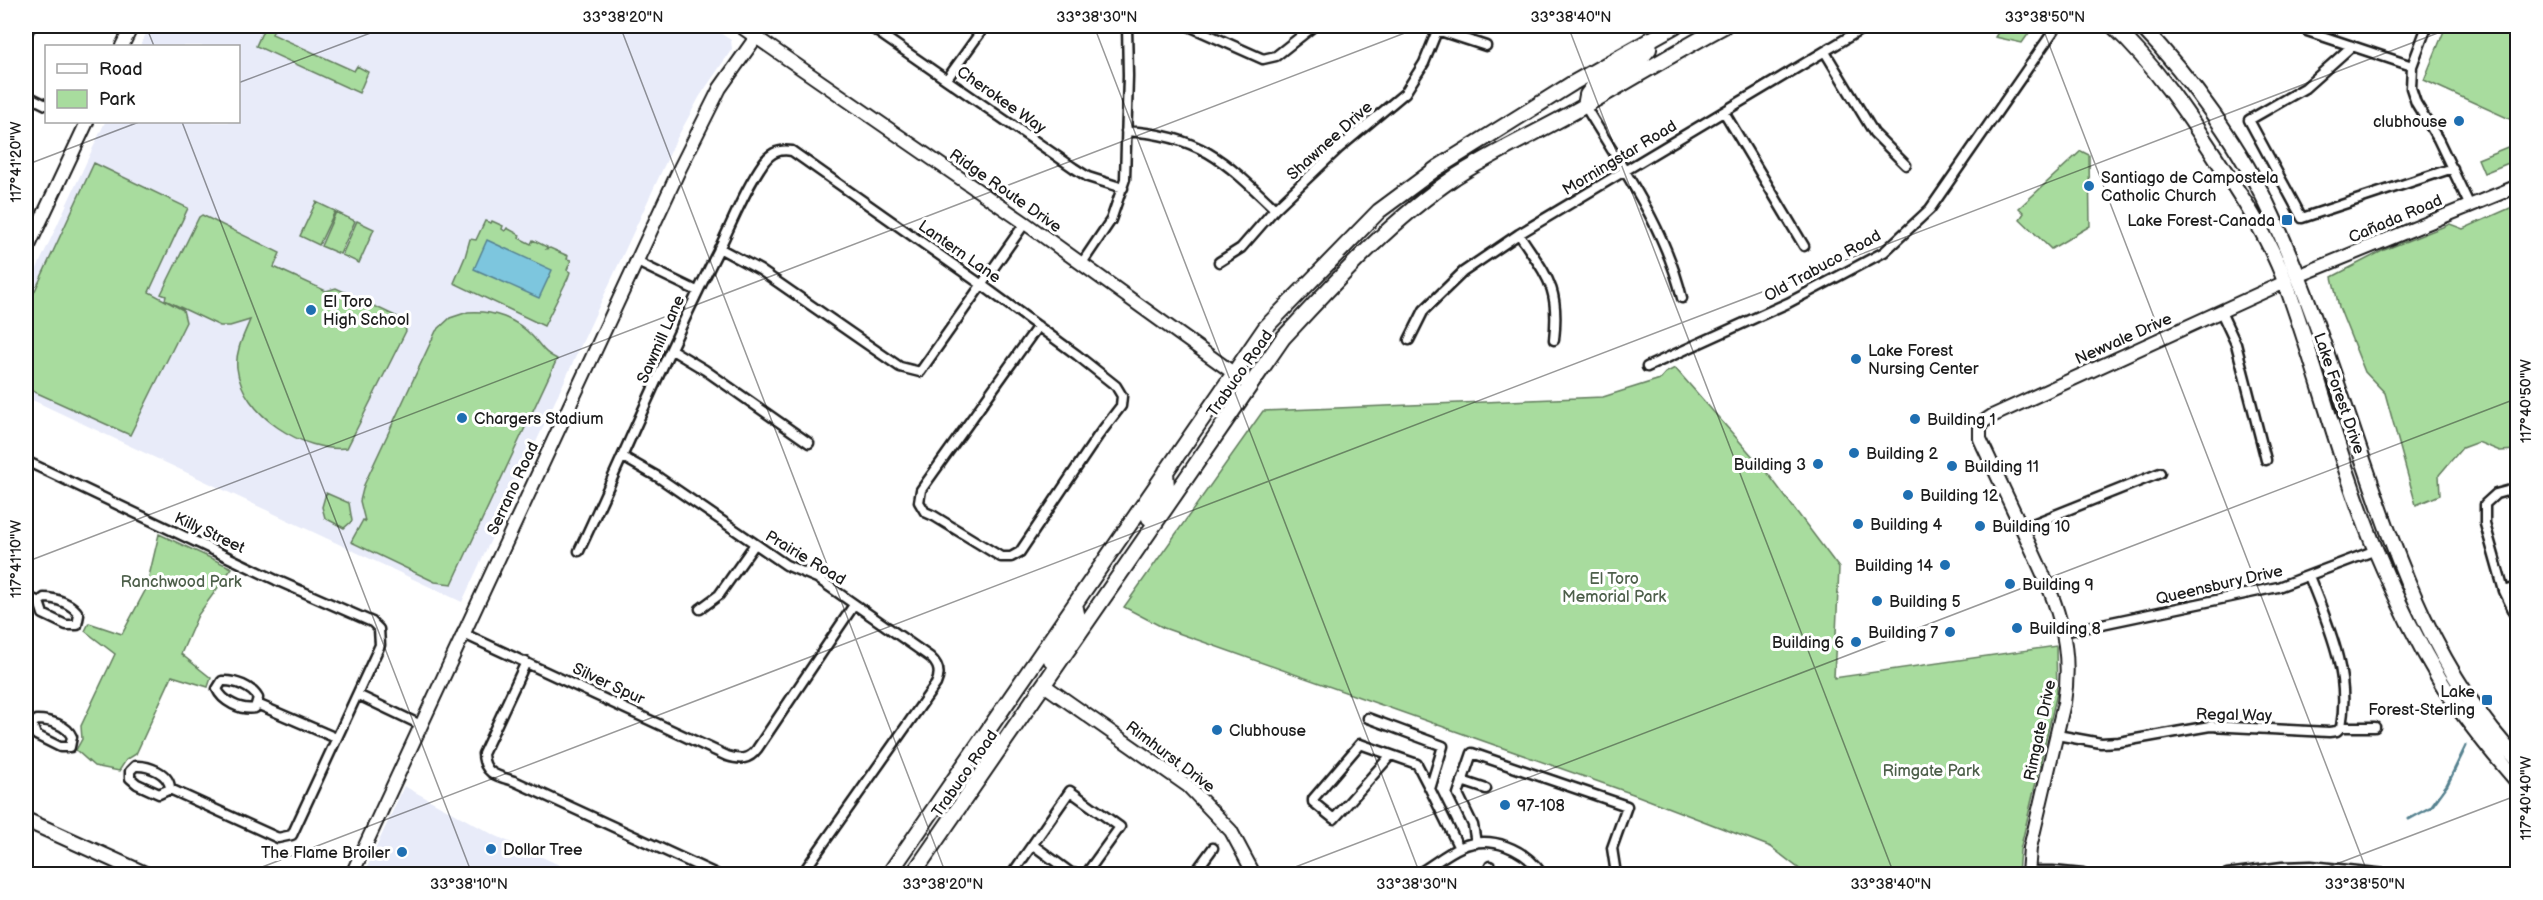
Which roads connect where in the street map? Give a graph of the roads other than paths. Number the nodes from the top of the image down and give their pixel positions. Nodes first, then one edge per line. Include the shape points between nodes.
1 (31, 26) edge
2 (132, 26) edge
3 (740, 26) edge
4 (869, 26) edge
5 (985, 26) edge
6 (1127, 26) edge
7 (1189, 26) edge
8 (1314, 26) edge
9 (1675, 26) edge
10 (1724, 26) edge
11 (1867, 26) edge
12 (2057, 26) edge
13 (2113, 26) edge
14 (2141, 26) edge
15 (2427, 26) edge
16 (1438, 28) edge
17 (760, 31) edge
18 (2307, 31) dead end
19 (26, 34) edge
20 (1650, 39) junction
21 (122, 45) edge
22 (1486, 46) dead end
23 (2352, 46) junction
24 (1825, 52) junction
25 (2412, 66) junction
26 (947, 79) junction
27 (26, 96) edge
28 (45, 105) edge
29 (1585, 106) junction
30 (1724, 112) junction
31 (85, 123) edge
32 (1126, 131) junction
33 (782, 149) joint
34 (1906, 165) dead end
35 (2453, 168) junction
36 (1624, 170) junction
37 (2517, 186) edge
38 (1123, 188) junction
39 (2469, 204) junction
40 (1275, 209) junction
41 (1025, 222) junction
42 (1520, 234) junction
43 (1804, 246) dead end
44 (719, 248) junction
45 (26, 252) edge
46 (635, 261) junction
47 (1219, 262) dead end
48 (1082, 263) junction
49 (2292, 279) junction
50 (982, 285) junction
51 (697, 291) junction
52 (1682, 298) dead end
53 (2221, 312) junction
54 (1038, 326) junction
55 (1409, 340) dead end
56 (1554, 340) dead end
57 (672, 350) junction
58 (1647, 367) dead end
59 (1233, 372) junction
60 (1250, 385) junction
61 (1979, 429) joint
62 (809, 442) dead end
63 (623, 457) junction
64 (2266, 460) dead end
65 (26, 461) edge
66 (1166, 471) junction
67 (2160, 473) dead end
68 (2517, 488) edge
69 (2378, 507) junction
70 (2023, 531) junction
71 (1143, 542) junction
72 (755, 544) junction
73 (2376, 550) junction
74 (579, 551) dead end
75 (2402, 569) junction
76 (2309, 576) junction
77 (2517, 587) edge
78 (2505, 591) junction
79 (26, 596) edge
80 (39, 602) junction
81 (1075, 604) junction
82 (854, 605) junction
83 (700, 609) dead end
84 (2517, 620) edge
85 (462, 633) junction
86 (2064, 633) junction
87 (526, 662) junction
88 (1044, 685) junction
89 (358, 695) junction
90 (2455, 702) junction
91 (257, 704) junction
92 (1368, 718) dead end
93 (29, 722) edge
94 (994, 723) junction
95 (421, 725) junction
96 (2341, 727) junction
97 (2375, 727) dead end
98 (2057, 735) junction
99 (336, 738) junction
100 (2515, 753) edge
101 (1391, 755) junction
102 (2517, 769) edge
103 (1462, 781) junction
104 (2517, 782) edge
105 (170, 789) junction
106 (1430, 789) junction
107 (1486, 789) dead end
108 (26, 820) edge
109 (922, 826) junction
110 (1476, 843) junction
111 (1033, 845) junction
112 (1459, 848) junction
113 (1213, 849) dead end
114 (2028, 873) edge
115 (145, 874) edge
116 (352, 874) edge
117 (716, 874) edge
118 (802, 874) edge
119 (889, 874) edge
120 (899, 874) edge
121 (913, 874) edge
122 (1012, 874) edge
123 (1077, 874) edge
124 (1086, 874) edge
125 (1194, 874) edge
126 (1254, 874) edge
127 (1417, 874) edge
128 (1542, 874) edge
129 (1616, 874) edge
130 (2083, 874) edge
131 (2227, 874) edge
132 (2386, 874) edge

1 - 19 street
2 - 21 street
3 - 17 street, Ridge Route Drive
4 - 26 street, Cherokee Way
5 - 26 street
6 - 32 street
7 - 8 street via 1263,59 1276,56
9 - 20 main road, Trabuco Road
10 - 29 main road, Trabuco Road
11 - 24 street, Morningstar Road
12 - 58 street, Old Trabuco Road via 1929,209 1884,252 1788,303
13 - 49 main road, Lake Forest Drive via 2178,98
14 - 49 main road, Lake Forest Drive via 2208,108 2249,172 2271,213
15 - 25 street
16 - 22 street
16 - 40 street, Shawnee Drive via 1424,63 1405,93
17 - 41 street, Ridge Route Drive
17 - 46 street, Serrano Road via 720,88
18 - 23 street
20 - 29 main road via 1643,56 1593,87
20 - 59 main road, Trabuco Road via 1457,155 1379,211 1265,328
23 - 25 street
23 - 35 street via 2305,88 2249,120 2302,218
24 - 30 street, Morningstar Road
24 - 34 street via 1874,133
25 - 35 street via 2411,88 2416,103
26 - 38 street, Cherokee Way via 1088,177
27 - 28 street
29 - 36 street
29 - 60 main road, Trabuco Road via 1455,177 1397,221 1283,338
30 - 36 street, Morningstar Road
30 - 43 street
31 - 45 street
32 - 38 street
32 - 40 street via 1178,138 1206,150 1233,169
33 - 44 street, Sawmill Lane via 765,160
33 - 50 street, Lantern Lane via 792,151
35 - 39 street
36 - 42 street, Morningstar Road
36 - 52 street via 1662,235
37 - 39 street, Cañada Road
38 - 48 street via 1111,219
39 - 49 street, Cañada Road
40 - 47 street, Shawnee Drive via 1241,248
41 - 48 street, Ridge Route Drive
41 - 50 street
42 - 55 street, Morningstar Road via 1463,272 1424,310
42 - 56 street via 1553,290 1557,315
44 - 50 street via 770,276 900,367 920,372
44 - 51 street, Sawmill Lane
46 - 51 street
46 - 85 street, Serrano Road
48 - 59 street, Ridge Route Drive
49 - 53 street, Newvale Drive
49 - 69 main road, Lake Forest Drive
49 - 73 main road, Lake Forest Drive
50 - 54 street, Lantern Lane
51 - 57 street, Sawmill Lane
53 - 61 street, Newvale Drive via 1992,416
53 - 64 street via 2236,344
54 - 54 street, Lantern Lane via 1116,386 1122,396 1121,406 1020,552 1001,557 925,512 919,502 921,490
57 - 62 street
57 - 63 street, Sawmill Lane
59 - 60 street, Ridge Route Drive
59 - 66 main road, Trabuco Road
60 - 71 main road, Trabuco Road
61 - 70 street, Rimgate Drive via 1980,439
63 - 72 street, Prairie Road
63 - 74 street, Sawmill Lane
65 - 89 street, Killy Street via 372,622 380,631 380,645
66 - 71 main road via 1167,488 1145,524
66 - 81 main road, Trabuco Road
67 - 70 street
68 - 78 street via 2496,494 2485,504 2485,524
69 - 73 main road
69 - 75 main road, Lake Forest Drive
70 - 86 street, Rimgate Drive via 2051,590
71 - 88 main road, Trabuco Road
72 - 82 street, Prairie Road via 786,565 817,578
72 - 83 street via 719,595
73 - 75 main road
73 - 76 street, Queensbury Drive
73 - 90 main road, Lake Forest Drive via 2413,631
75 - 100 main road, Lake Forest Drive via 2445,662
76 - 86 street, Queensbury Drive via 2253,594
76 - 96 street via 2339,655 2343,677
77 - 78 street
78 - 84 street
79 - 80 street
80 - 80 street via 47,616 66,626 77,625 79,615 74,608 56,599 44,598
81 - 88 main road via 1077,618 1048,663
81 - 94 main road, Trabuco Road
82 - 87 street, Silver Spur via 752,756 743,759 727,756
82 - 118 street, Prairie Road via 930,657 939,676
85 - 87 street, Silver Spur
85 - 95 street, Serrano Road
86 - 98 street, Rimgate Drive via 2067,684
87 - 117 street via 483,754 483,763 491,774
88 - 94 main road via 1035,687 1005,718
88 - 121 main road, Trabuco Road
88 - 126 street, Rimhurst Drive via 1188,786 1231,831
89 - 95 street
89 - 99 street
90 - 100 street via 2493,744
90 - 104 main road, Lake Forest Drive
91 - 91 street via 256,694 234,682 218,685 218,692 225,699 244,708 255,708
91 - 99 street
92 - 106 street via 1443,746
93 - 93 street via 40,738 70,747 71,733 49,720
94 - 109 main road, Trabuco Road
95 - 116 street, Serrano Road
96 - 97 street, Regal Way
96 - 98 street, Regal Way via 2329,732 2210,726 2101,743
98 - 114 street, Rimgate Drive
99 - 105 street via 296,830 286,838 278,838
100 - 102 street
101 - 101 street via 1334,819 1313,802 1360,744
101 - 106 street via 1417,764
103 - 107 street
103 - 110 street via 1458,794 1473,825
103 - 129 street via 1472,753 1627,806 1612,848
105 - 105 street via 165,776 146,767 135,766 130,771 133,782 157,794
106 - 112 street
108 - 115 main road
109 - 119 main road, Trabuco Road
109 - 120 main road via 923,840
110 - 112 street
110 - 128 street via 1512,848 1530,858
111 - 122 street
111 - 123 street
111 - 124 street via 1070,791 1120,827
112 - 127 street
113 - 125 street
114 - 130 street
131 - 132 street via 2302,866

